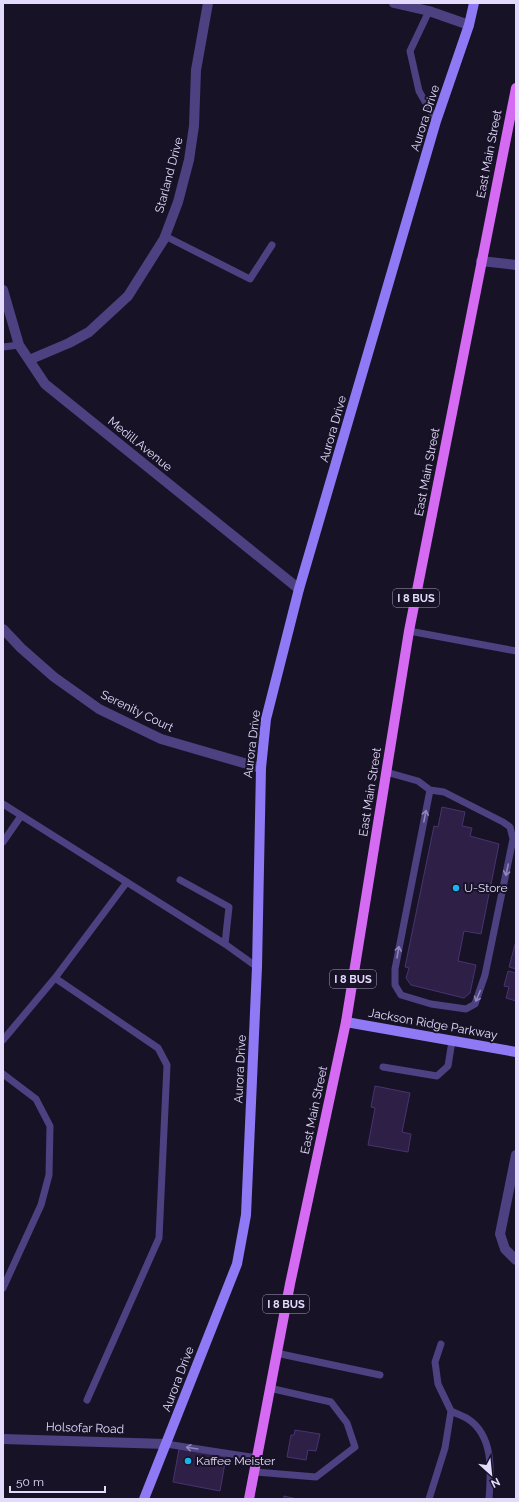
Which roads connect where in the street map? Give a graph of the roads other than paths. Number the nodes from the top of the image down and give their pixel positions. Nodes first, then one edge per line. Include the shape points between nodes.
1 (208, 3) edge
2 (394, 3) edge
3 (474, 3) edge
4 (425, 8) edge
5 (469, 25) junction
6 (516, 88) edge
7 (436, 121) junction
8 (165, 236) junction
9 (272, 245) dead end
10 (481, 262) junction
11 (516, 265) edge
12 (3, 290) edge
13 (19, 345) junction
14 (3, 348) edge
15 (29, 360) junction
16 (299, 589) junction
17 (3, 629) edge
18 (409, 631) junction
19 (516, 651) edge
20 (261, 768) junction
21 (386, 772) junction
22 (430, 790) junction
23 (3, 804) edge
24 (21, 816) junction
25 (3, 842) edge
26 (180, 880) dead end
27 (127, 882) junction
28 (225, 944) junction
29 (257, 967) junction
30 (55, 978) junction
31 (346, 1022) junction
32 (3, 1040) edge
33 (452, 1041) junction
34 (516, 1052) edge
35 (383, 1067) dead end
36 (3, 1074) edge
37 (516, 1155) edge
38 (516, 1260) edge
39 (3, 1288) edge
40 (441, 1344) dead end
41 (276, 1353) junction
42 (380, 1375) dead end
43 (269, 1388) junction
44 (87, 1400) dead end
45 (451, 1411) junction
46 (3, 1439) edge
47 (166, 1444) junction
48 (258, 1458) junction
49 (256, 1472) junction
50 (144, 1499) edge
51 (249, 1499) edge
52 (429, 1499) edge
53 (489, 1499) edge

1 - 8 street, Starland Drive via 196,70 194,126 189,160 178,202
2 - 4 street
3 - 5 street, Aurora Drive
4 - 5 street
4 - 7 lane via 410,51 419,90
5 - 7 street, Aurora Drive
6 - 10 main road, East Main Street / I 8 BUS
7 - 16 street, Aurora Drive
8 - 9 lane via 250,279
8 - 15 street, Starland Drive via 128,296 89,332 69,344
10 - 11 street
10 - 18 main road, East Main Street / I 8 BUS
12 - 13 street, Medill Avenue
13 - 14 lane
13 - 15 street, Medill Avenue
15 - 16 street, Medill Avenue via 45,384
16 - 20 street, Aurora Drive via 266,719
17 - 20 street, Serenity Court via 54,677 99,709 160,739
18 - 19 lane
18 - 21 main road, East Main Street / I 8 BUS
20 - 29 street, Aurora Drive
21 - 22 lane via 418,781
21 - 31 main road, East Main Street / I 8 BUS
22 -> 22 lane via 444,792 503,822 510,827 513,839 485,975 475,1004 466,1009 430,1004 401,995 395,985 395,969
23 - 24 lane
24 - 25 lane
24 - 27 lane
26 - 28 lane via 229,907
27 - 28 lane
27 - 30 lane
28 - 29 lane
29 - 47 street, Aurora Drive via 246,1215 237,1264
30 - 32 lane
30 - 44 lane via 158,1048 167,1066 159,1238
31 - 33 street, Jackson Ridge Parkway
31 - 41 main road, East Main Street / I 8 BUS
33 - 34 street, Jackson Ridge Parkway
33 - 35 lane via 448,1066 437,1076
36 - 39 lane via 36,1099 50,1126 49,1175 41,1205
37 - 38 street via 500,1234 505,1248
40 - 45 lane via 435,1362 438,1384
41 - 42 lane
41 - 43 main road, East Main Street / I 8 BUS
43 - 48 main road, East Main Street / I 8 BUS
43 - 49 lane via 331,1402 347,1423 355,1447 316,1477
45 - 52 lane via 445,1448
45 - 53 lane via 469,1419 487,1439 491,1476
46 - 47 street, Holsofar Road
48 -> 47 lane
47 - 50 street, Aurora Drive
48 - 49 main road, East Main Street / I 8 BUS
49 - 51 main road, East Main Street / I 8 BUS

